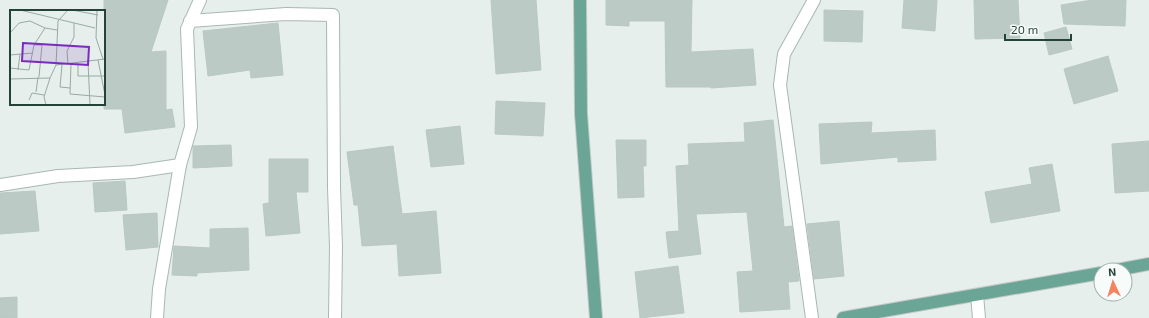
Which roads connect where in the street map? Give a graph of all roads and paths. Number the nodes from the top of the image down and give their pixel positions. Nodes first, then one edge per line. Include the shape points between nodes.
1 (200, 0) edge
2 (580, 0) edge
3 (814, 0) edge
4 (190, 21) junction
5 (180, 165) junction
6 (0, 185) edge
7 (1149, 264) edge
8 (1133, 267) edge
9 (1093, 274) edge
10 (977, 295) junction
11 (862, 317) edge
12 (157, 318) edge
13 (335, 318) edge
14 (596, 318) edge
15 (812, 318) edge
16 (843, 318) edge
17 (979, 318) edge

1 - 4 street
2 - 14 main road via 581,114
3 - 15 street via 784,54 780,85
4 - 5 street via 186,29 191,127
4 - 13 street via 286,14 333,16
5 - 6 street via 133,172 58,176
5 - 12 street via 159,289
7 - 8 main road
9 - 10 main road
10 - 11 main road
10 - 17 street
11 - 16 main road

